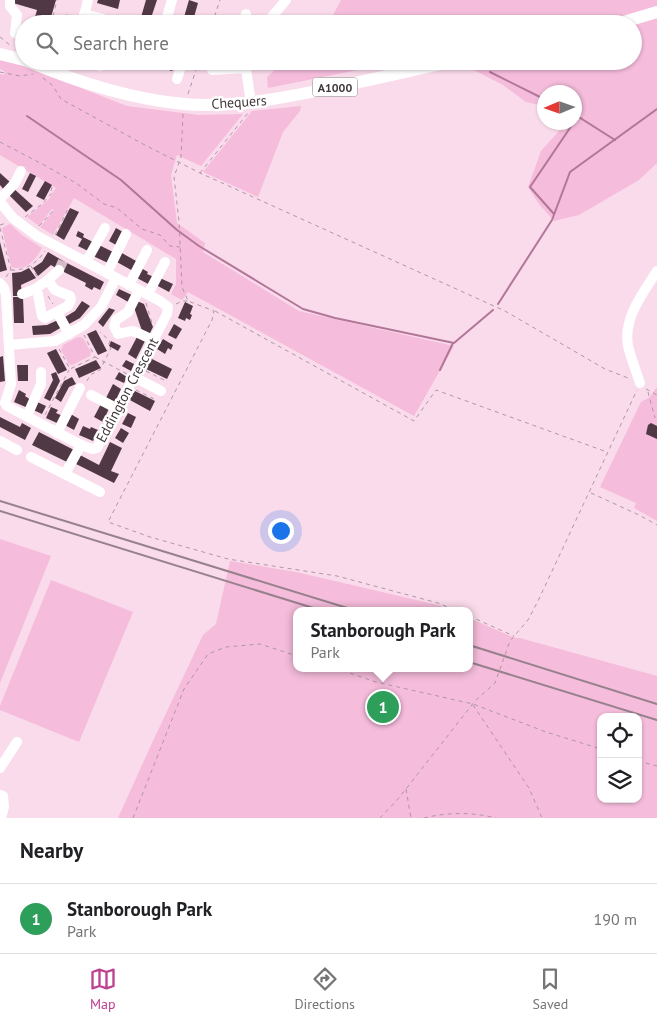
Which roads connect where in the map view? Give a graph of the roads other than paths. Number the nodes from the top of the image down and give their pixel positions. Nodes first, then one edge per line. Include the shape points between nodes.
1 (10, 0) edge
2 (87, 0) edge
3 (172, 0) edge
4 (286, 0) edge
5 (657, 12) edge
6 (17, 15) edge
7 (84, 15) edge
8 (168, 15) edge
9 (274, 15) edge
10 (642, 16) edge
11 (48, 70) edge
12 (180, 70) edge
13 (247, 70) edge
14 (413, 70) edge
15 (177, 79) dead end
16 (251, 103) junction
17 (21, 171) dead end
18 (0, 200) edge
19 (105, 228) dead end
20 (126, 234) dead end
21 (147, 250) dead end
22 (63, 261) junction
23 (86, 262) junction
24 (165, 262) dead end
25 (657, 271) edge
26 (111, 275) junction
27 (48, 280) junction
28 (1, 283) edge
29 (129, 285) junction
30 (35, 289) junction
31 (144, 292) junction
32 (13, 295) junction
33 (57, 312) junction
34 (4, 331) edge
35 (69, 334) junction
36 (153, 340) junction
37 (9, 345) junction
38 (41, 372) dead end
39 (131, 382) junction
40 (640, 383) road end
41 (164, 386) road end
42 (80, 388) road end
43 (5, 390) edge
44 (91, 395) dead end
45 (2, 406) edge
46 (118, 409) junction
47 (27, 416) junction
48 (57, 432) junction
49 (0, 441) edge
50 (81, 445) junction
51 (17, 450) dead end
52 (31, 457) dead end
53 (65, 474) junction
54 (100, 492) dead end
55 (17, 742) dead end
56 (0, 768) edge
57 (0, 794) edge
58 (1, 818) edge

1 - 6 street via 10,6
2 - 7 street
3 - 8 street
4 - 9 street
5 - 10 main road
11 - 16 main road, Chequers / A1000 via 125,95 184,98 214,105
12 - 15 street
13 - 16 street
14 - 16 main road, Chequers / A1000
17 - 18 street
18 - 22 street via 14,218
19 - 23 street
20 - 26 street
21 - 29 street
22 - 23 street
22 - 27 street
23 - 26 street
24 - 31 street
25 - 40 street via 637,303 627,335
26 - 29 street
26 - 35 street via 101,306 94,316
27 - 30 street
27 - 33 street via 55,290 72,298 68,306
28 - 32 street, Eddington Crescent
29 - 31 street
30 - 32 street
30 - 33 street via 43,317
31 - 36 street, Eddington Crescent via 168,307
31 - 36 street via 114,326 118,334 136,332
32 - 34 street, Eddington Crescent
33 - 35 street
34 - 37 street, Eddington Crescent
35 - 37 street via 55,341
36 - 39 street, Eddington Crescent
37 - 43 street, Eddington Crescent via 11,384
38 - 47 street via 41,384
39 - 41 street
39 - 46 street, Eddington Crescent
42 - 48 street
43 - 45 street, Eddington Crescent
44 - 46 street
45 - 47 street, Eddington Crescent
46 - 50 street, Eddington Crescent via 97,448
47 - 48 street, Eddington Crescent
48 - 50 street, Eddington Crescent
49 - 51 street
50 - 53 street
52 - 53 street
53 - 54 street
55 - 56 street
57 - 58 street via 4,807

